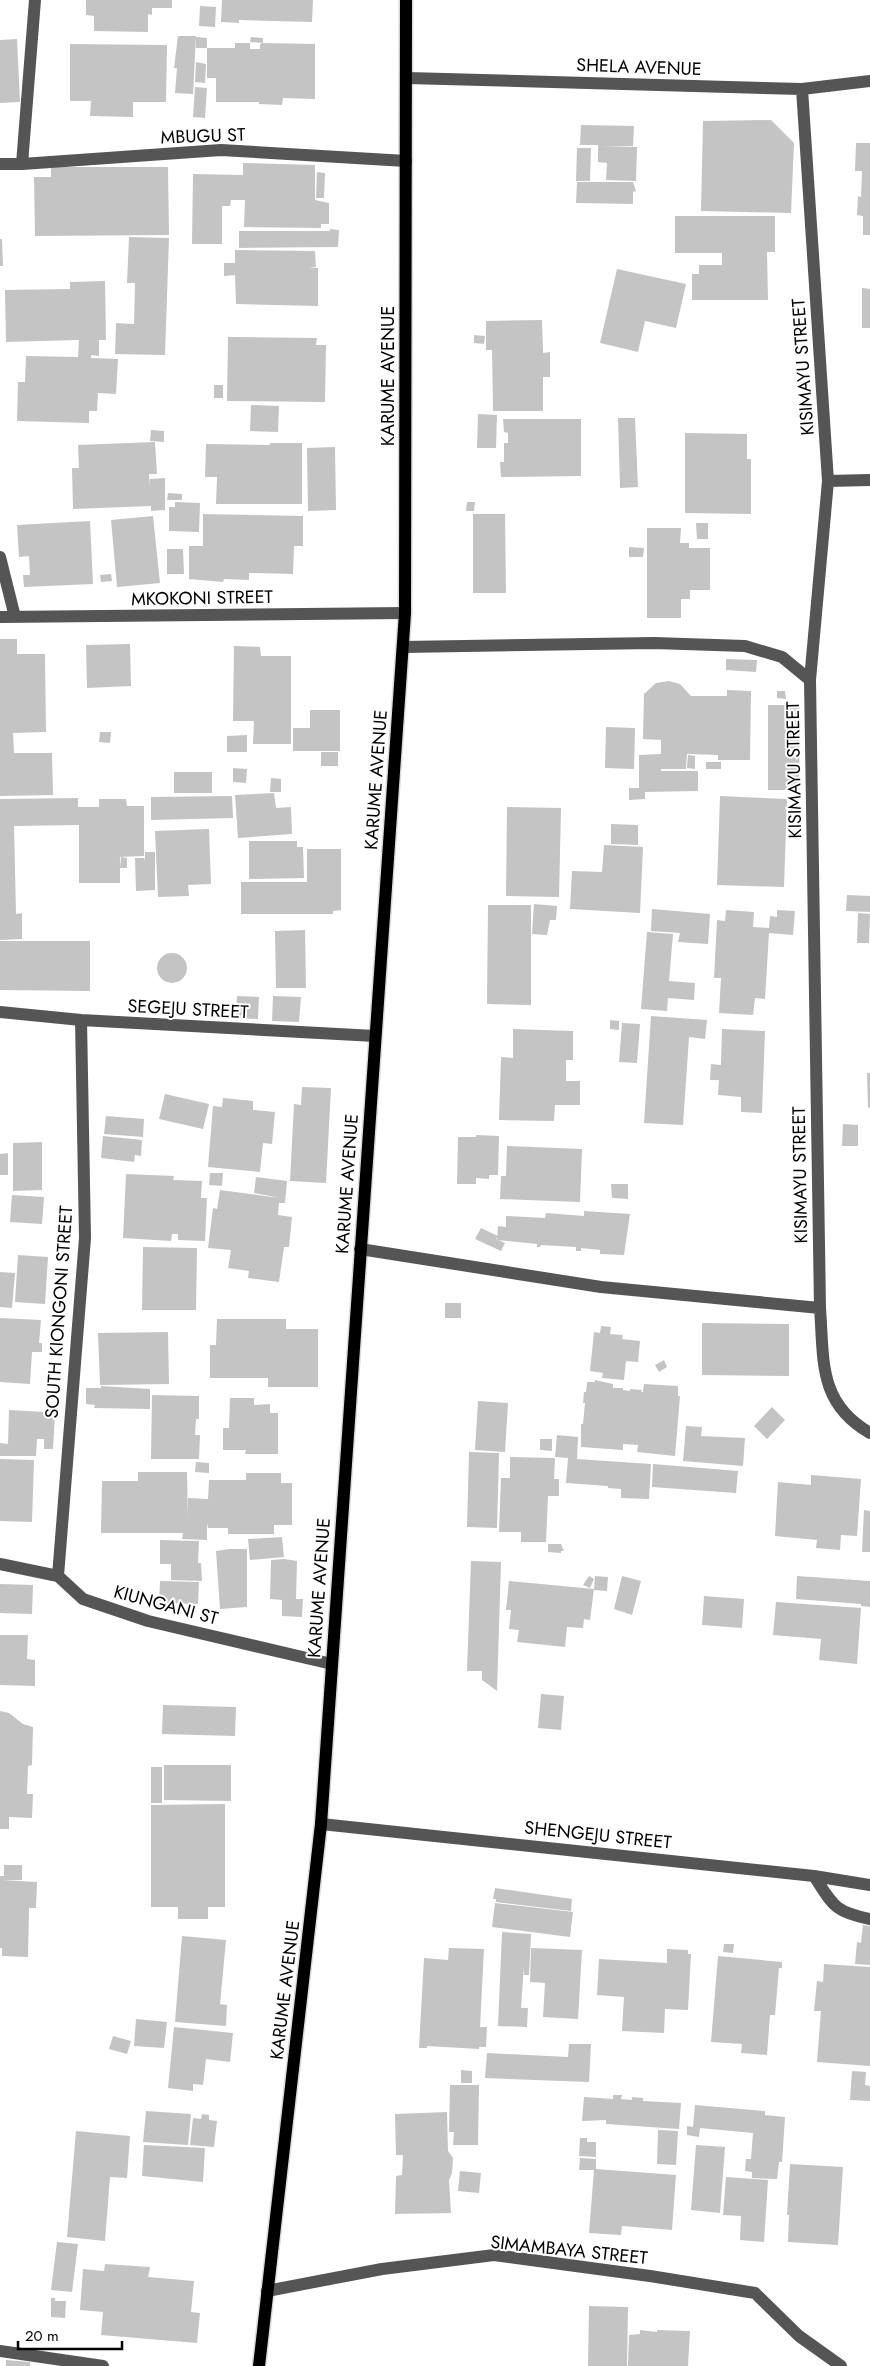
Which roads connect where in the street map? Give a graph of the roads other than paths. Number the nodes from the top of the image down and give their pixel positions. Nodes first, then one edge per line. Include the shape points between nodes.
1 (35, 0) edge
2 (406, 0) edge
3 (407, 78) junction
4 (870, 81) edge
5 (802, 89) junction
6 (406, 161) junction
7 (0, 164) edge
8 (22, 164) junction
9 (870, 480) edge
10 (828, 481) junction
11 (0, 557) edge
12 (405, 613) junction
13 (0, 617) edge
14 (15, 617) junction
15 (403, 647) junction
16 (810, 680) junction
17 (0, 1012) edge
18 (81, 1020) junction
19 (375, 1036) junction
20 (360, 1249) junction
21 (820, 1308) junction
22 (870, 1433) edge
23 (0, 1564) edge
24 (58, 1576) junction
25 (332, 1664) junction
26 (322, 1824) junction
27 (814, 1876) junction
28 (870, 1885) edge
29 (870, 1919) edge
30 (268, 2291) junction
31 (0, 2352) edge
32 (103, 2366) edge
33 (259, 2366) edge
34 (841, 2366) edge

1 - 8 street
2 - 3 main road, KARUME AVENUE
3 - 5 street, SHELA AVENUE
3 - 6 main road, KARUME AVENUE
4 - 5 street, SHELA AVENUE
5 - 10 street, KISIMAYU STREET
6 - 8 street, MBUGU ST via 221,150
6 - 12 main road, KARUME AVENUE
7 - 8 street, MBUGU ST
9 - 10 street
10 - 16 street, KISIMAYU STREET
11 - 14 street
12 - 14 street, MKOKONI STREET
12 - 15 main road, KARUME AVENUE
13 - 14 street, MKOKONI STREET
15 - 16 street via 654,643 745,646 782,656
15 - 19 main road, KARUME AVENUE
16 - 21 street, KISIMAYU STREET
17 - 18 street, SEGEJU STREET
18 - 19 street, SEGEJU STREET
18 - 24 street, SOUTH KIONGONI STREET via 85,1238
19 - 20 main road, KARUME AVENUE
20 - 21 street via 601,1287
20 - 25 main road, KARUME AVENUE
21 - 22 street, KISIMAYU STREET via 825,1371 834,1402 855,1424
23 - 24 street
24 - 25 street, KIUNGANI ST via 83,1599 148,1621
25 - 26 main road, KARUME AVENUE
26 - 27 street, SHENGEJU STREET
26 - 30 main road, KARUME AVENUE
27 - 28 street, SHENGEJU STREET
27 - 29 street via 833,1905 842,1912
30 - 33 main road, KARUME AVENUE
30 - 34 street, SIMAMBAYA STREET via 382,2269 494,2255 755,2293 799,2336
31 - 32 street

